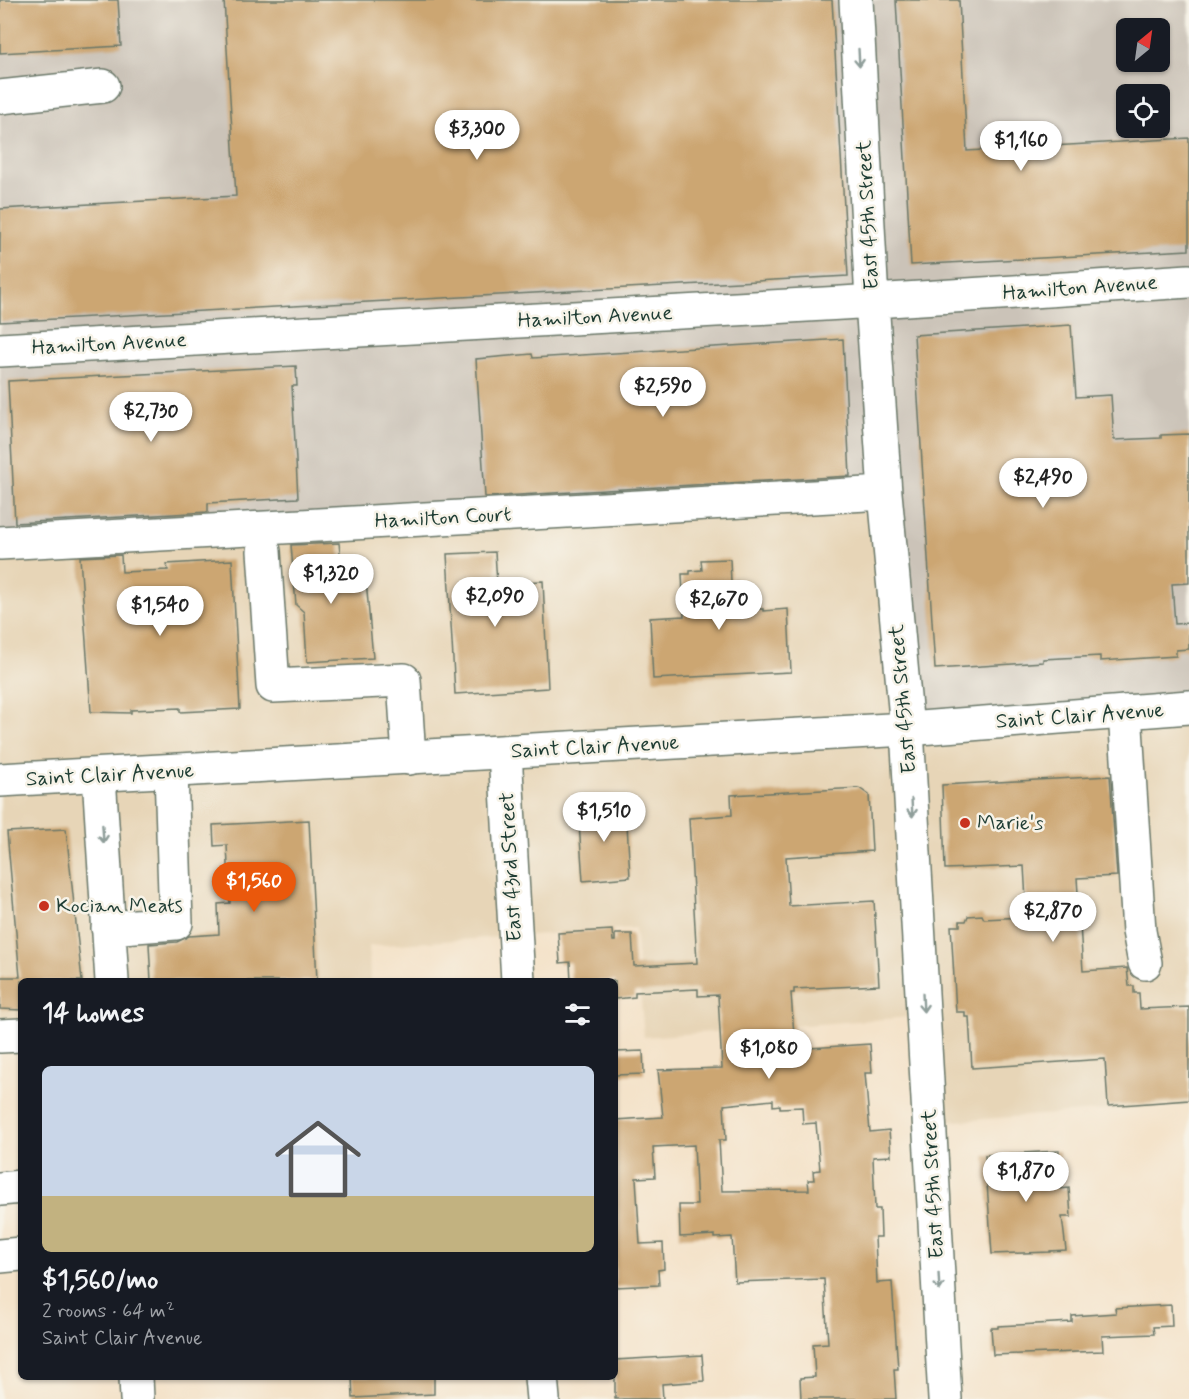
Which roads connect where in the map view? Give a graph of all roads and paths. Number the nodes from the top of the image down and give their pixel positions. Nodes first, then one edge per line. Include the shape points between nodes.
1 (856, 0) edge
2 (103, 86) dead end
3 (0, 97) edge
4 (1189, 281) edge
5 (872, 301) junction
6 (0, 350) edge
7 (885, 493) junction
8 (0, 543) edge
9 (264, 551) dead end
10 (1189, 707) edge
11 (1125, 712) junction
12 (907, 729) junction
13 (505, 753) junction
14 (409, 758) junction
15 (171, 772) junction
16 (99, 776) junction
17 (0, 780) edge
18 (108, 928) junction
19 (1144, 963) dead end
20 (112, 978) edge
21 (518, 978) edge
22 (18, 1035) edge
23 (0, 1036) edge
24 (18, 1187) edge
25 (0, 1189) edge
26 (18, 1254) edge
27 (0, 1256) edge
28 (136, 1380) edge
29 (542, 1380) edge
30 (137, 1399) edge
31 (543, 1399) edge
32 (945, 1399) edge

1 -> 5 street, East 45th Street
2 - 3 street
4 - 5 street, Hamilton Avenue
5 - 6 street, Hamilton Avenue
5 - 7 street, East 45th Street
7 - 8 street, Hamilton Court
7 - 12 street, East 45th Street
9 - 14 street via 273,686 404,680
10 - 11 street, Saint Clair Avenue
11 - 12 street, Saint Clair Avenue
11 - 19 street
12 - 13 street, Saint Clair Avenue
12 -> 32 street, East 45th Street
13 - 14 street, Saint Clair Avenue
13 - 21 street, East 43rd Street
14 - 15 street, Saint Clair Avenue
15 - 16 street, Saint Clair Avenue
15 - 18 street via 176,923
16 - 17 street, Saint Clair Avenue
16 -> 18 street
18 - 20 street
22 - 23 street
24 - 25 street
26 - 27 street
28 - 30 street
29 - 31 street

